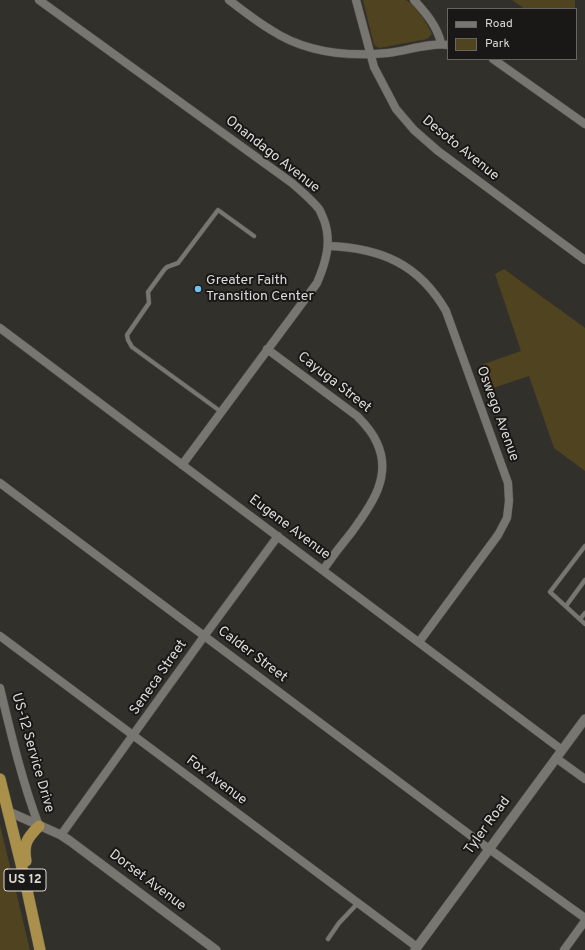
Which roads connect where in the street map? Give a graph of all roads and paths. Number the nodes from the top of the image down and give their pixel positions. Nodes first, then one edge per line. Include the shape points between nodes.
1 (39, 0) edge
2 (228, 0) edge
3 (356, 0) edge
4 (414, 0) edge
5 (445, 44) edge
6 (370, 55) junction
7 (494, 60) edge
8 (585, 124) edge
9 (254, 236) dead end
10 (328, 246) junction
11 (585, 260) edge
12 (0, 328) edge
13 (267, 349) junction
14 (220, 412) junction
15 (182, 464) junction
16 (0, 483) edge
17 (278, 536) junction
18 (585, 546) edge
19 (323, 570) junction
20 (585, 580) edge
21 (566, 606) junction
22 (585, 613) edge
23 (580, 619) junction
24 (585, 624) edge
25 (204, 635) junction
26 (0, 636) edge
27 (419, 642) junction
28 (0, 688) edge
29 (585, 719) edge
30 (134, 736) junction
31 (562, 750) junction
32 (556, 758) junction
33 (0, 779) edge
34 (585, 779) edge
35 (7, 811) junction
36 (42, 827) junction
37 (61, 835) junction
38 (489, 849) junction
39 (358, 903) junction
40 (585, 918) edge
41 (585, 921) edge
42 (328, 939) dead end
43 (416, 949) edge
44 (40, 950) edge
45 (44, 950) edge
46 (216, 950) edge
47 (564, 950) edge

1 - 10 street, Onandago Avenue via 312,200 320,210 326,226
2 - 6 street via 271,31 309,48 325,52
3 - 6 street, Desoto Avenue
4 - 5 street via 428,16
5 - 6 street
6 - 11 street, Desoto Avenue via 396,109 414,130 438,151
7 - 8 street
9 - 14 lane via 218,210 178,263 164,270 148,292 149,303 127,335 132,347
10 - 13 street, Onandago Avenue via 317,283
10 - 27 street, Oswego Avenue via 357,248 390,258 416,273 438,297 446,311 508,483 507,518 498,535
12 - 15 street, Eugene Avenue
13 - 14 street, Onandago Avenue
13 - 19 street, Cayuga Street via 358,416 378,444 382,473 375,497
14 - 15 street, Onandago Avenue
15 - 17 street, Eugene Avenue
16 - 25 street, Calder Street
17 - 19 street, Eugene Avenue
17 - 25 street, Seneca Street
18 - 21 lane via 550,592
19 - 27 street, Eugene Avenue
20 - 21 lane
21 - 23 lane
22 - 23 lane
23 - 24 lane
25 - 30 street, Seneca Street
25 - 38 street, Calder Street
26 - 30 street, Fox Avenue
27 - 31 street, Eugene Avenue
28 - 36 street, US-12 Service Drive via 33,810
29 - 31 street, Tyler Road
30 - 37 street, Seneca Street
30 - 39 street, Fox Avenue
31 - 32 street, Tyler Road
32 - 34 street
32 - 38 street, Tyler Road
33 - 35 highway, US 12 / US 12
35 - 36 street
35 - 44 highway, US 12 / US 12
36 - 37 street, Dorset Avenue
36 - 45 highway via 27,839 24,848
37 - 46 street, Dorset Avenue
38 - 40 street, Calder Street
38 - 43 street, Tyler Road
39 - 42 lane
39 - 43 street, Fox Avenue
41 - 47 street

